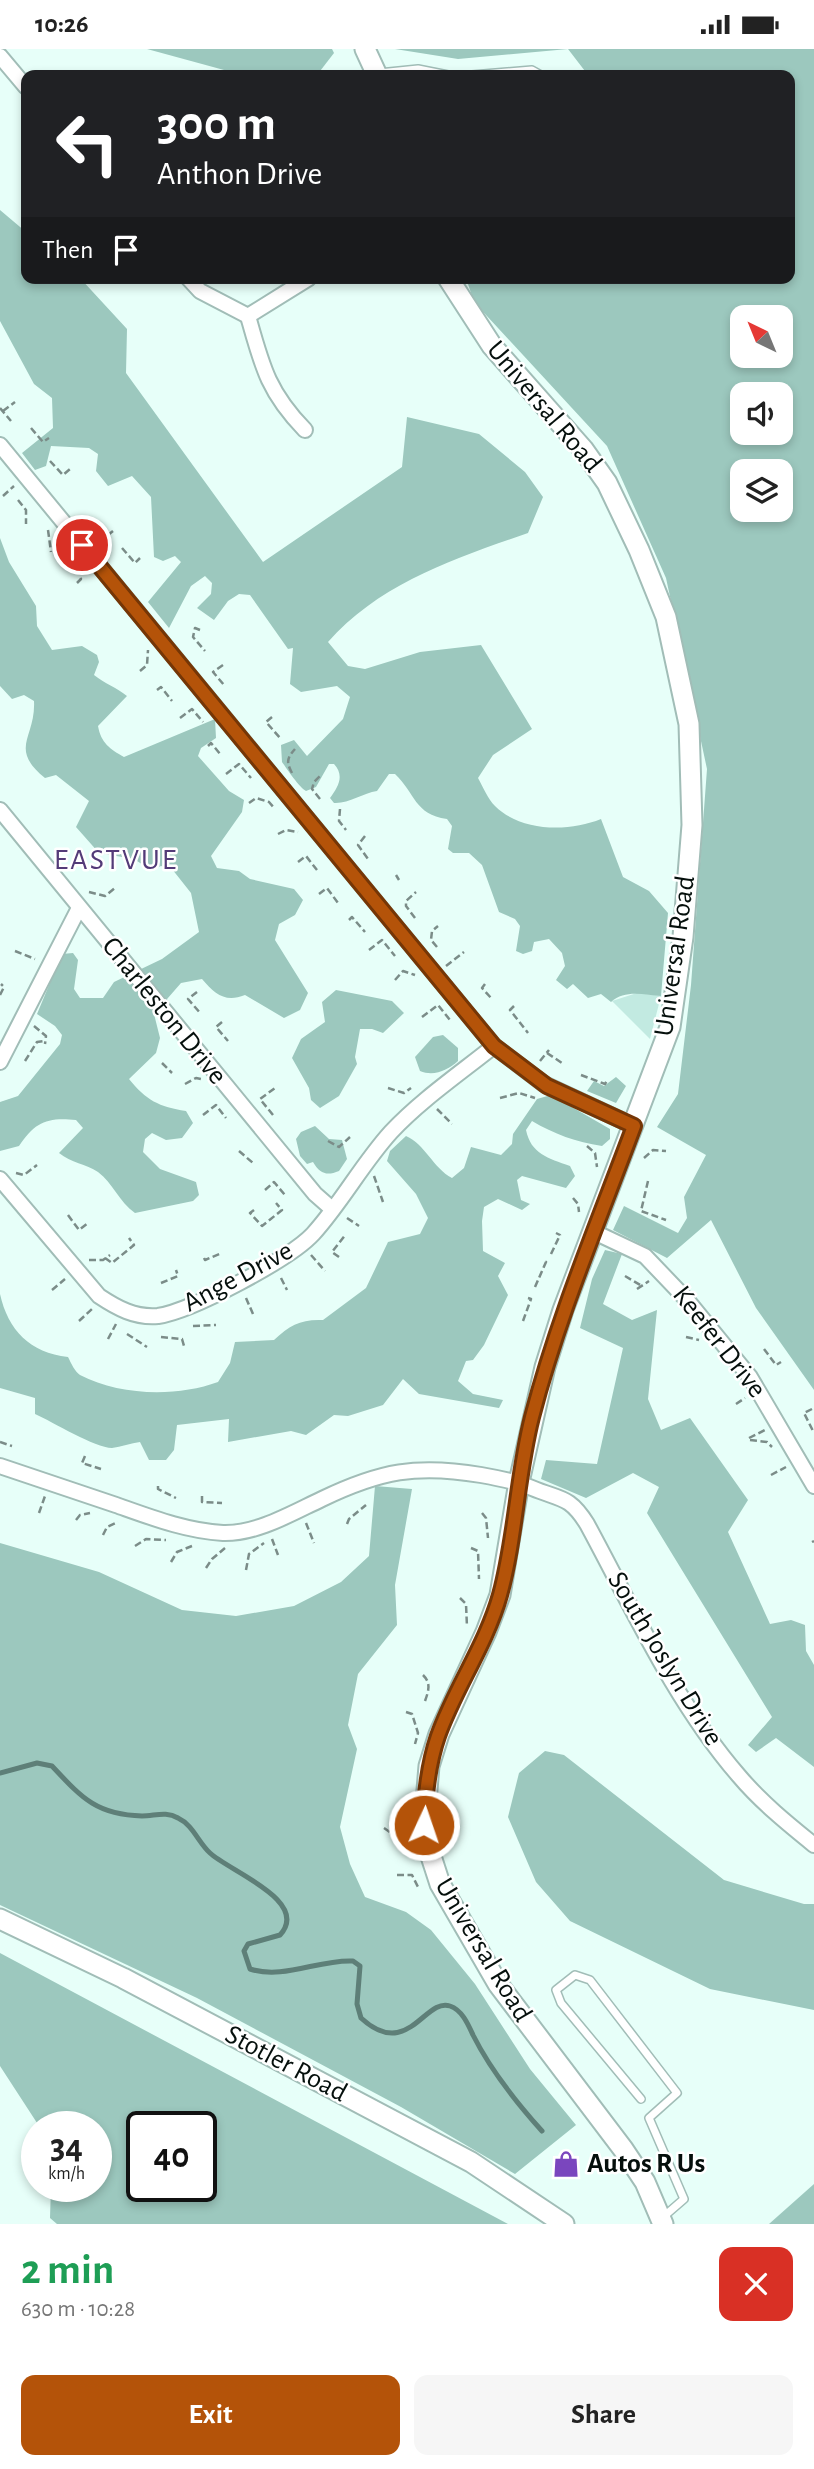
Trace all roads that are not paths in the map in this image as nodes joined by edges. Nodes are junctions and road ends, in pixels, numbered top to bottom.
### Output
1 (365, 49) edge
2 (0, 56) edge
3 (375, 70) edge
4 (21, 81) edge
5 (194, 284) edge
6 (299, 284) edge
7 (452, 284) edge
8 (248, 316) junction
9 (305, 430) dead end
10 (0, 445) edge
11 (0, 810) edge
12 (79, 908) junction
13 (494, 1046) junction
14 (0, 1062) edge
15 (634, 1126) junction
16 (4, 1173) edge
17 (332, 1209) junction
18 (584, 1226) junction
19 (0, 1466) edge
20 (519, 1482) junction
21 (814, 1486) edge
22 (814, 1845) edge
23 (0, 1919) edge
24 (641, 2099) dead end
25 (662, 2221) edge
26 (564, 2224) edge

1 - 3 street
2 - 4 street
5 - 8 street
6 - 8 street
7 - 15 street, Universal Road
8 - 9 street
10 - 13 street
11 - 12 street, Charleston Drive
12 - 14 street
12 - 17 street, Charleston Drive
13 - 15 street
13 - 17 street, Ange Drive
15 - 18 street, Universal Road
16 - 17 street, Ange Drive
18 - 20 street, Universal Road
18 - 21 street, Keefer Drive
19 - 20 street, South Joslyn Drive
20 - 22 street, South Joslyn Drive
20 - 25 street, Universal Road
23 - 26 street, Stotler Road
24 - 25 lane

